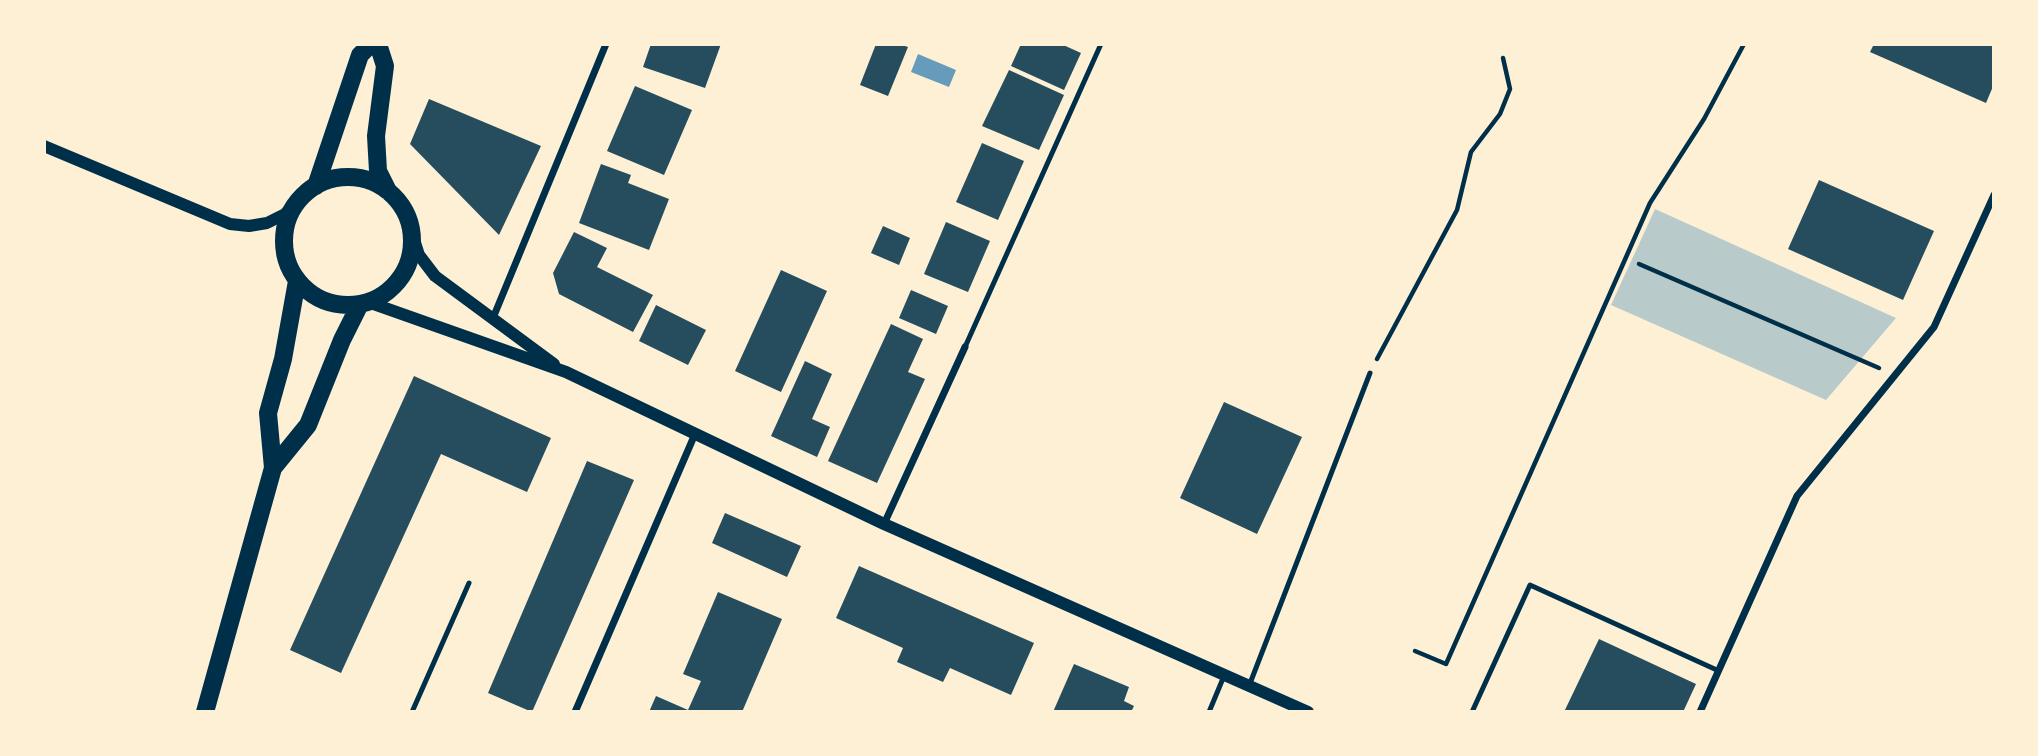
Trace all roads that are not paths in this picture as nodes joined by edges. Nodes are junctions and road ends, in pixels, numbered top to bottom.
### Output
1 (371, 44) edge
2 (378, 44) edge
3 (606, 44) edge
4 (1101, 44) edge
5 (44, 146) edge
6 (316, 186) junction
7 (387, 191) junction
8 (1994, 195) edge
9 (298, 201) junction
10 (412, 233) junction
11 (297, 281) junction
12 (364, 303) junction
13 (493, 318) junction
14 (965, 348) joint
15 (566, 372) junction
16 (1370, 373) road end
17 (695, 434) junction
18 (273, 468) junction
19 (884, 524) junction
20 (469, 583) dead end
21 (1719, 671) junction
22 (1224, 676) junction
23 (1249, 686) junction
24 (205, 712) edge
25 (412, 712) edge
26 (575, 712) edge
27 (1209, 712) edge
28 (1307, 712) edge
29 (1472, 712) edge
30 (1700, 712) edge

1 - 6 main road
2 - 7 main road
3 - 13 street
4 - 14 lane
5 - 9 street
6 - 7 main road
6 - 9 main road
7 - 10 main road
8 - 21 street
9 - 11 main road
10 - 12 main road
10 - 13 street
11 - 12 main road
11 - 18 main road
12 - 15 street
12 - 18 main road
13 - 15 street
14 - 19 street
15 - 17 street
16 - 23 lane
17 - 19 street
17 - 26 street
18 - 24 main road
19 - 22 street
20 - 25 lane
21 - 29 lane
21 - 30 street
22 - 23 street
22 - 27 lane
23 - 28 street

